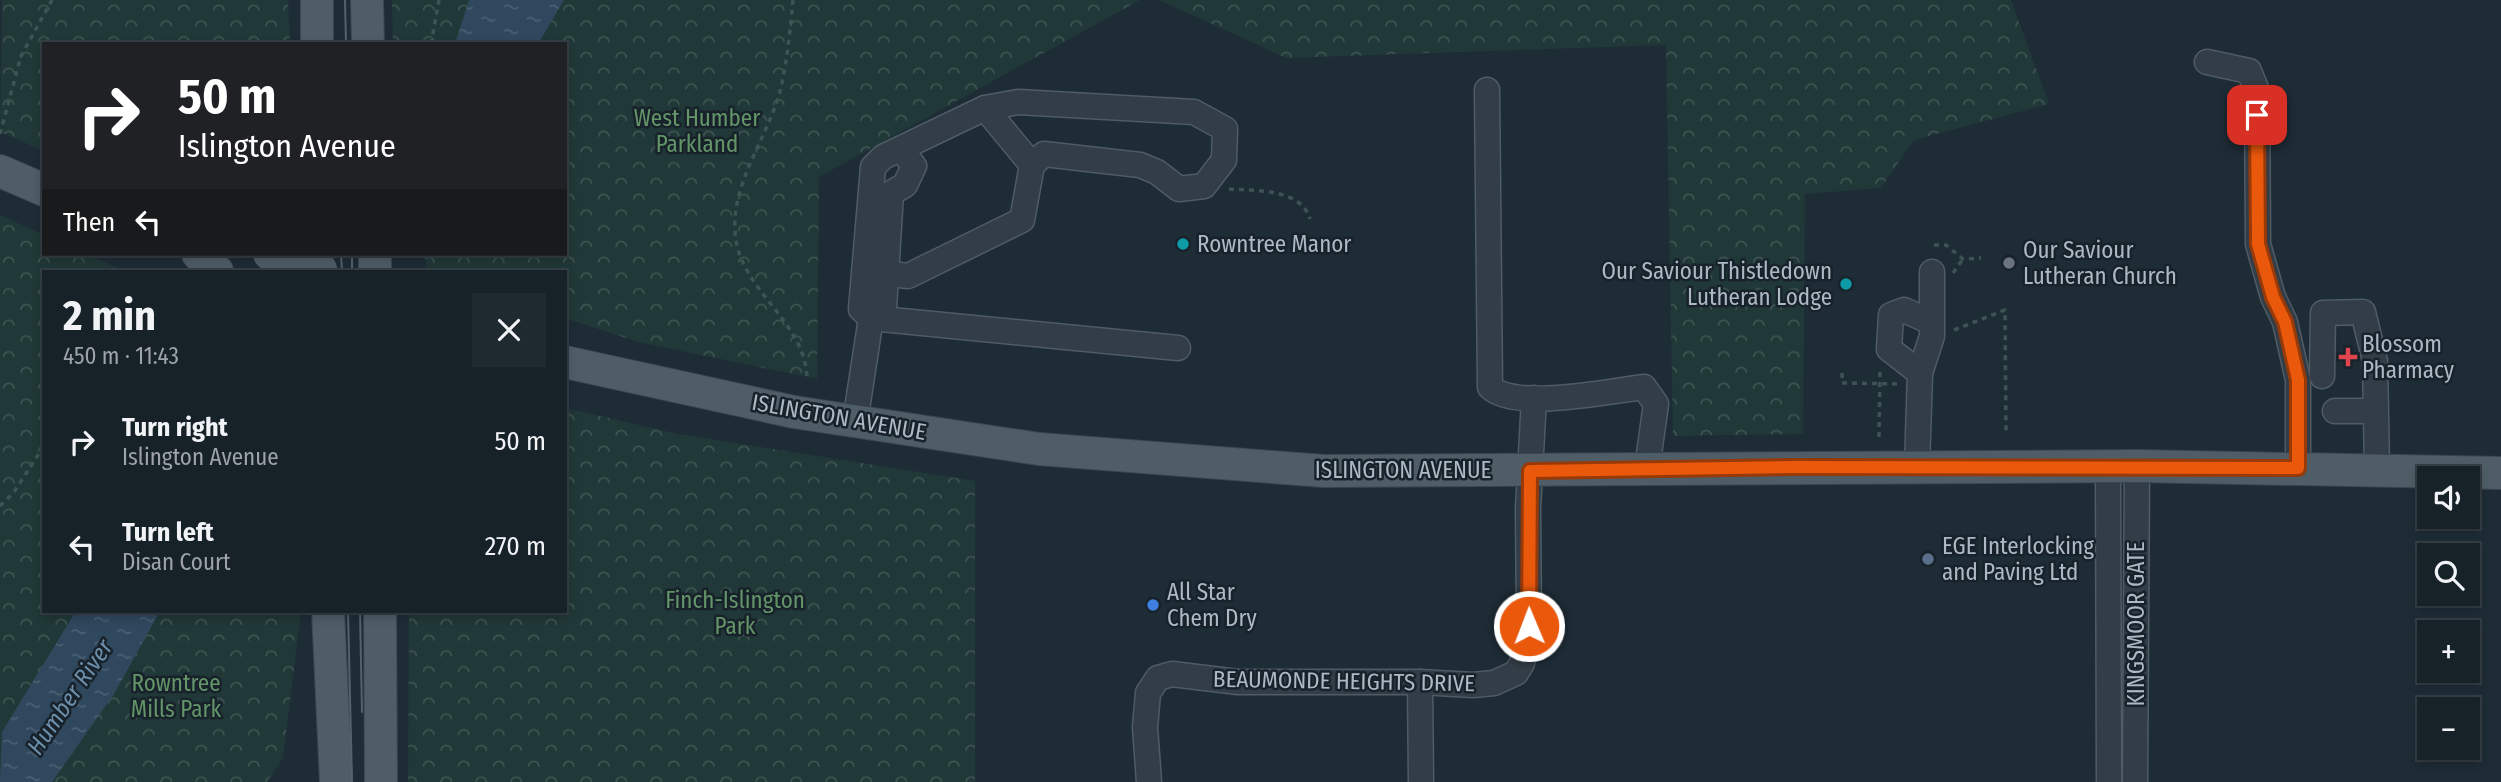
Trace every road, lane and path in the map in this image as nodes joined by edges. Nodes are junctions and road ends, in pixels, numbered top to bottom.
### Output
1 (52, 0) edge
2 (317, 0) edge
3 (367, 0) edge
4 (439, 0) edge
5 (793, 0) edge
6 (317, 42) edge
7 (368, 42) edge
8 (431, 42) edge
9 (2207, 62) dead end
10 (1488, 90) dead end
11 (985, 108) junction
12 (0, 134) edge
13 (901, 149) junction
14 (1032, 165) junction
15 (0, 172) edge
16 (1196, 187) junction
17 (42, 189) edge
18 (1310, 219) dead end
19 (1934, 245) dead end
20 (200, 256) edge
21 (278, 256) edge
22 (1981, 258) dead end
23 (1964, 259) junction
24 (323, 266) edge
25 (216, 270) edge
26 (874, 272) junction
27 (1942, 274) joint
28 (871, 318) junction
29 (1939, 328) junction
30 (1178, 348) dead end
31 (1880, 359) dead end
32 (567, 362) edge
33 (1842, 373) dead end
34 (2322, 376) dead end
35 (1919, 379) junction
36 (807, 381) dead end
37 (1880, 384) junction
38 (1534, 398) junction
39 (2335, 411) dead end
40 (2375, 411) junction
41 (855, 422) junction
42 (2006, 432) dead end
43 (1879, 437) dead end
44 (42, 449) edge
45 (2122, 466) junction
46 (1917, 467) junction
47 (1647, 468) junction
48 (2298, 468) junction
49 (2377, 470) junction
50 (1530, 471) junction
51 (2501, 473) edge
52 (0, 506) edge
53 (328, 613) edge
54 (380, 613) edge
55 (1420, 682) junction
56 (336, 782) edge
57 (381, 782) edge
58 (1149, 782) edge
59 (1421, 782) edge
60 (2109, 782) edge
61 (2135, 782) edge

1 - 12 path
2 - 6 main road
3 - 7 main road
4 - 8 path
5 - 36 path
9 - 48 street
10 - 38 street
11 - 13 street
11 - 14 street
11 - 16 street
13 - 26 street
13 - 26 street
14 - 16 street
14 - 26 street
15 - 17 main road
16 - 18 path
19 - 23 path
20 - 25 main road
21 - 24 main road, bridge
22 - 23 path
23 - 27 path
26 - 28 street
27 - 29 street
28 - 30 street
28 - 41 street
29 - 35 street
29 - 35 street
29 - 42 path
31 - 37 path
32 - 41 main road, ISLINGTON AVENUE
33 - 37 path
34 - 40 street
35 - 37 path
35 - 46 street
37 - 43 path
38 - 47 street
38 - 50 street, BEAUMONDE HEIGHTS DRIVE
39 - 40 street
40 - 49 street
41 - 50 main road, ISLINGTON AVENUE
44 - 52 path
45 - 46 main road, ISLINGTON AVENUE
45 - 48 main road, ISLINGTON AVENUE
45 - 60 street, KINGSMOOR GATE
45 - 61 street, KINGSMOOR GATE
46 - 47 main road, ISLINGTON AVENUE
47 - 50 main road, ISLINGTON AVENUE
48 - 49 main road, ISLINGTON AVENUE
49 - 51 main road, ISLINGTON AVENUE
50 - 55 street, BEAUMONDE HEIGHTS DRIVE
53 - 56 main road
54 - 57 main road
55 - 58 street, BEAUMONDE HEIGHTS DRIVE
55 - 59 street

